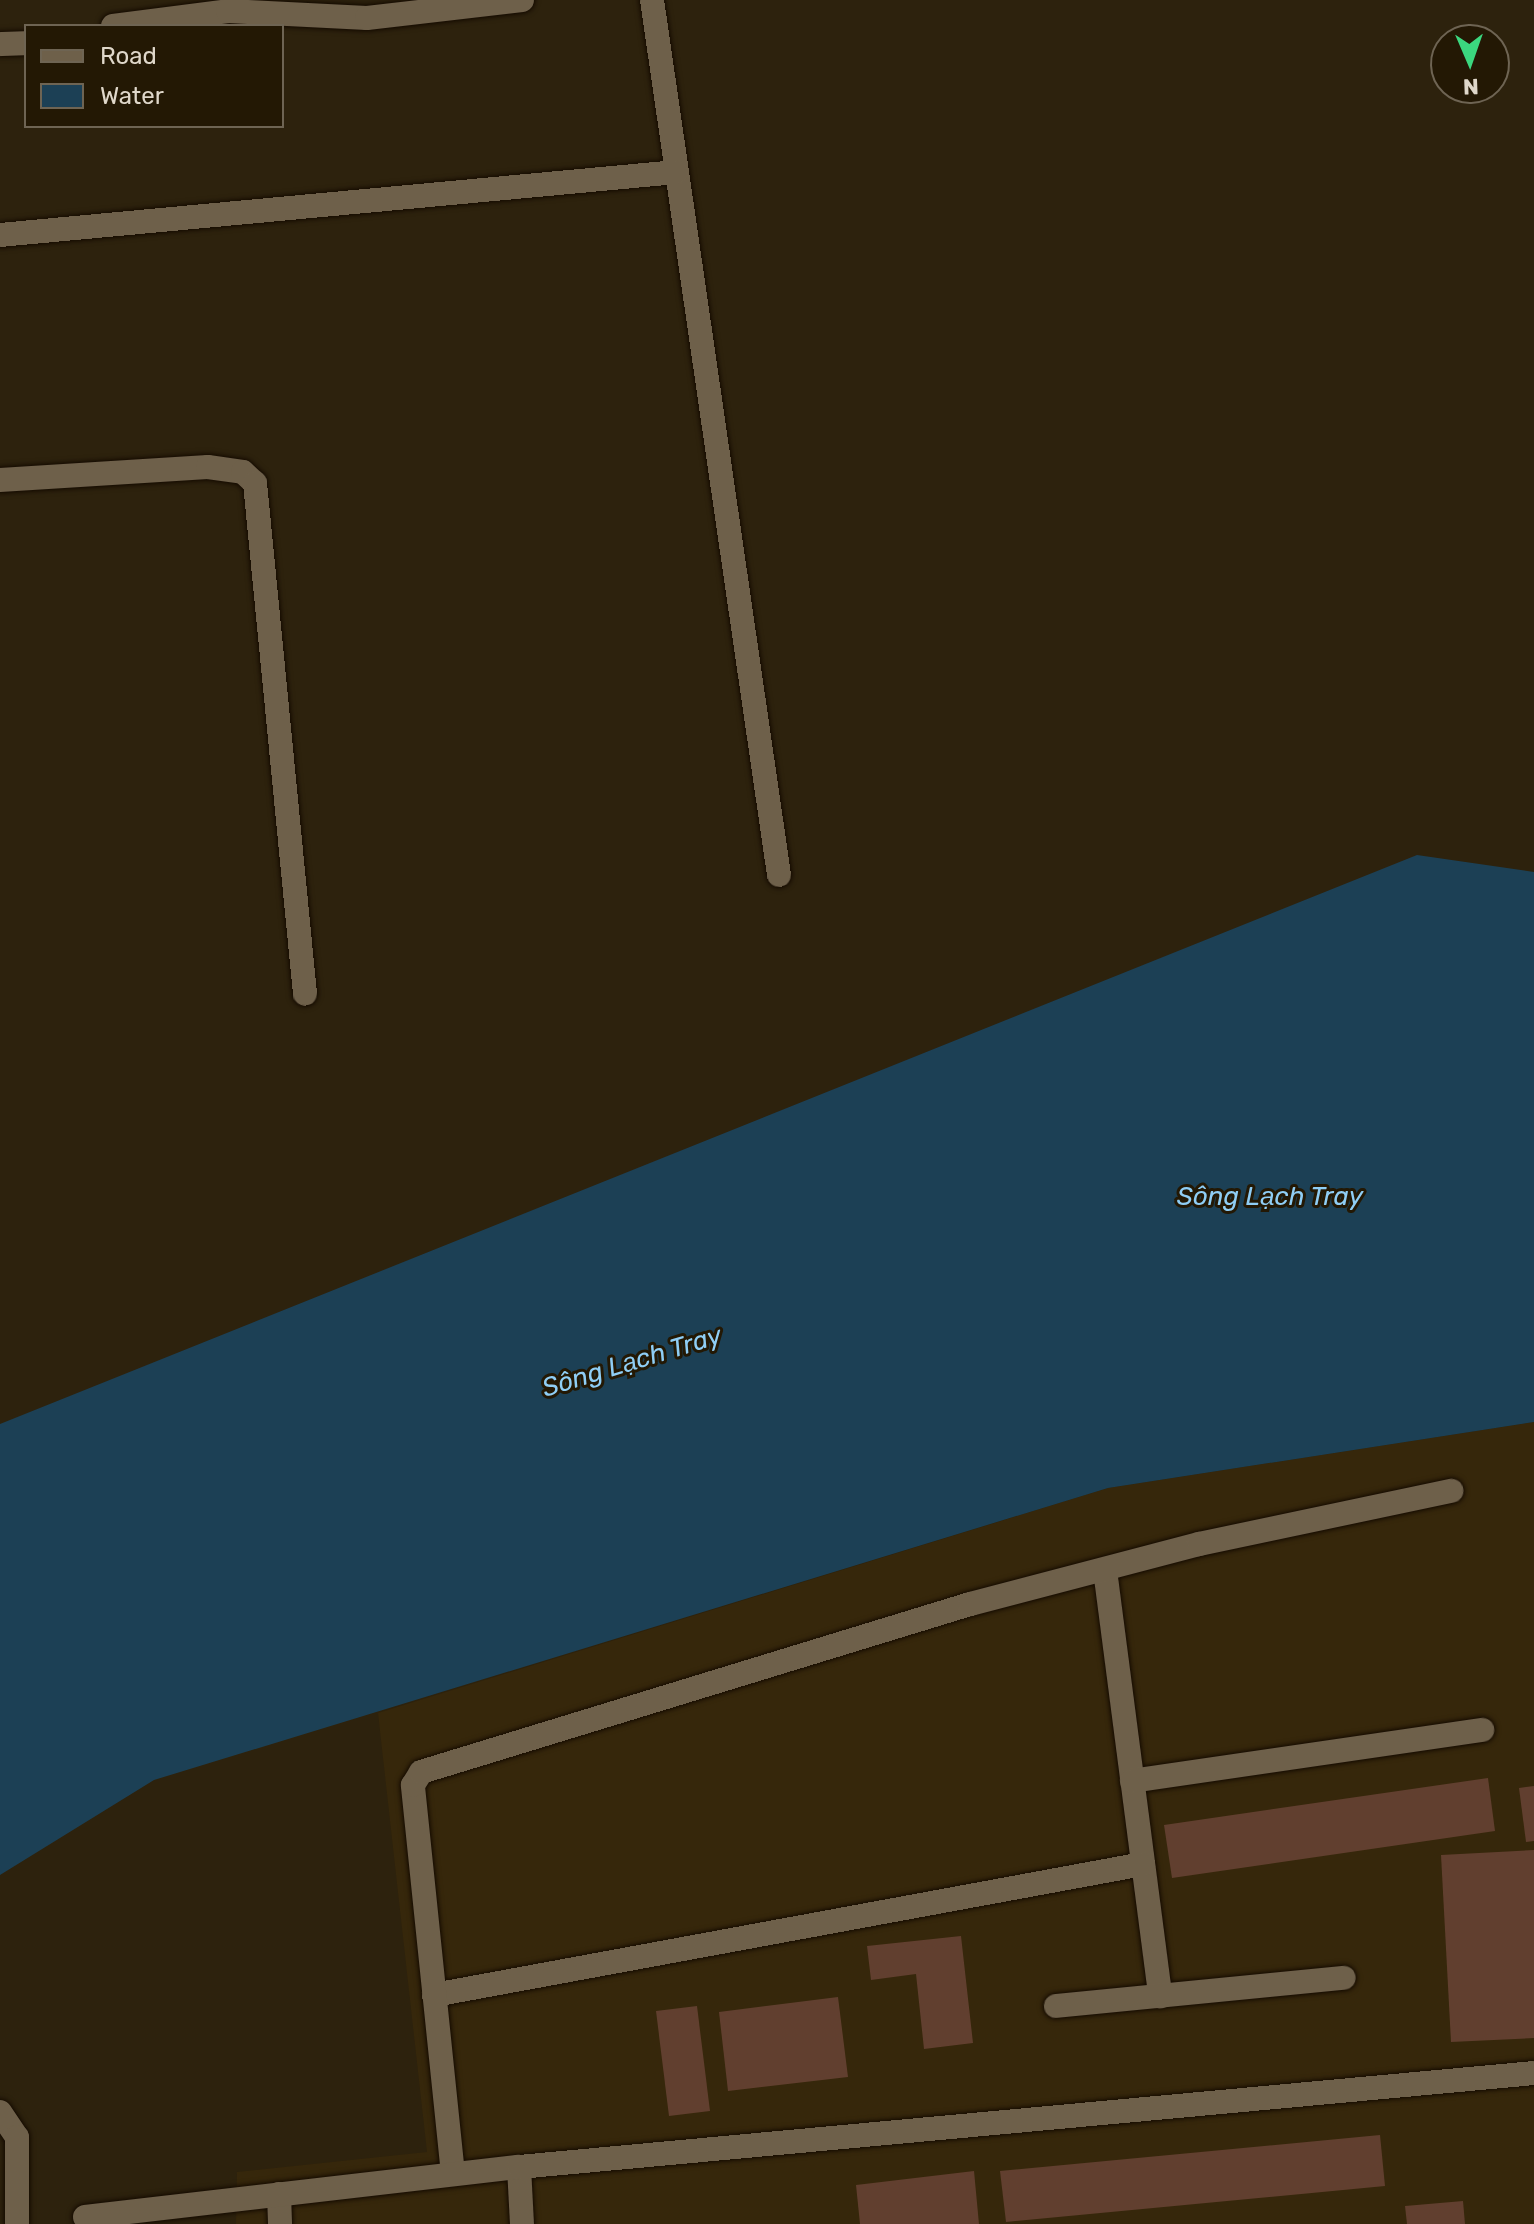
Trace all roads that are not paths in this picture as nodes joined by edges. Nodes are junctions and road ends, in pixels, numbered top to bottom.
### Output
1 (522, 0) edge
2 (652, 0) edge
3 (128, 24) edge
4 (24, 43) edge
5 (0, 44) edge
6 (676, 172) junction
7 (0, 235) edge
8 (0, 480) edge
9 (779, 875) dead end
10 (305, 994) dead end
11 (1451, 1491) dead end
12 (1105, 1570) junction
13 (1482, 1730) dead end
14 (1132, 1781) junction
15 (1143, 1864) junction
16 (1344, 1978) dead end
17 (434, 1995) junction
18 (1160, 1996) junction
19 (1056, 2006) dead end
20 (1534, 2073) edge
21 (0, 2112) edge
22 (519, 2167) junction
23 (453, 2174) junction
24 (279, 2194) junction
25 (85, 2217) dead end
26 (17, 2224) edge
27 (280, 2224) edge
28 (522, 2224) edge

1 - 3 street
2 - 6 street
4 - 5 street
6 - 7 street
6 - 9 street
8 - 10 street
11 - 12 street
12 - 14 street
12 - 17 street
13 - 14 street
14 - 15 street
15 - 17 street
15 - 18 street
16 - 18 street
17 - 23 street
18 - 19 street
20 - 22 street
21 - 26 street
22 - 23 street
22 - 28 street
23 - 24 street
24 - 25 street
24 - 27 street

